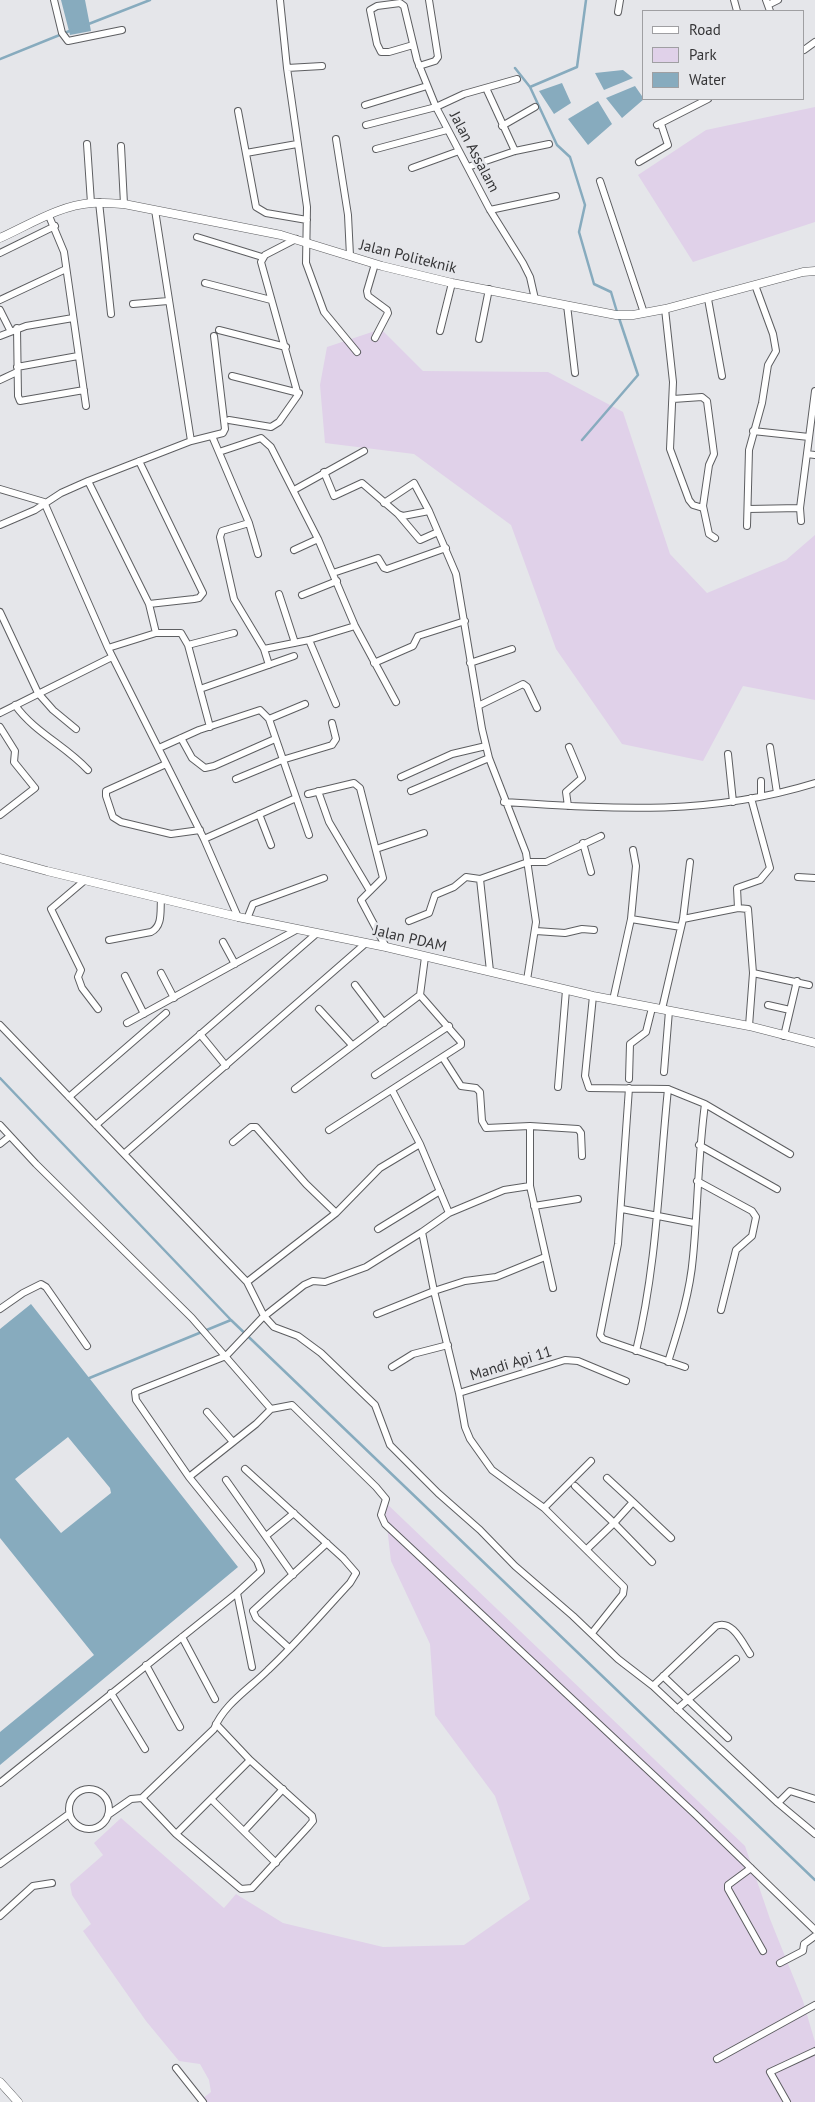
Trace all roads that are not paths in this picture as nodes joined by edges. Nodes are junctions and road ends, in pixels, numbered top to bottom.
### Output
1 (54, 0) edge
2 (280, 0) edge
3 (429, 0) edge
4 (620, 0) edge
5 (778, 0) edge
6 (768, 6) edge
7 (618, 12) dead end
8 (122, 30) dead end
9 (413, 45) junction
10 (322, 66) dead end
11 (419, 66) junction
12 (287, 68) junction
13 (517, 79) dead end
14 (427, 86) junction
15 (486, 88) junction
16 (706, 100) edge
17 (364, 105) dead end
18 (436, 107) junction
19 (535, 108) dead end
20 (238, 111) dead end
21 (366, 124) dead end
22 (502, 126) junction
23 (447, 130) junction
24 (336, 139) dead end
25 (87, 144) dead end
26 (297, 144) junction
27 (549, 144) dead end
28 (121, 146) dead end
29 (376, 149) dead end
30 (459, 151) junction
31 (515, 151) junction
32 (246, 153) junction
33 (639, 162) dead end
34 (468, 167) junction
35 (412, 168) dead end
36 (600, 181) dead end
37 (556, 196) dead end
38 (95, 203) junction
39 (124, 204) junction
40 (156, 210) junction
41 (490, 210) junction
42 (49, 216) junction
43 (307, 220) junction
44 (54, 226) junction
45 (197, 237) dead end
46 (0, 238) edge
47 (296, 239) junction
48 (305, 241) junction
49 (0, 253) edge
50 (350, 256) junction
51 (262, 257) junction
52 (375, 264) junction
53 (66, 269) junction
54 (815, 271) edge
55 (205, 283) dead end
56 (452, 283) junction
57 (755, 286) junction
58 (489, 289) junction
59 (708, 298) junction
60 (535, 299) junction
61 (0, 300) edge
62 (271, 300) junction
63 (168, 301) junction
64 (133, 304) dead end
65 (567, 306) junction
66 (665, 309) junction
67 (0, 310) edge
68 (644, 313) junction
69 (111, 314) dead end
70 (73, 318) junction
71 (13, 329) junction
72 (219, 330) dead end
73 (440, 331) dead end
74 (0, 336) edge
75 (214, 336) dead end
76 (375, 338) dead end
77 (479, 339) dead end
78 (286, 347) junction
79 (357, 352) dead end
80 (78, 356) junction
81 (17, 370) junction
82 (574, 373) dead end
83 (232, 376) dead end
84 (722, 376) dead end
85 (0, 380) edge
86 (84, 390) junction
87 (815, 391) edge
88 (299, 392) junction
89 (673, 399) junction
90 (86, 406) dead end
91 (229, 420) dead end
92 (753, 431) junction
93 (212, 436) junction
94 (809, 438) junction
95 (190, 441) junction
96 (364, 451) dead end
97 (219, 452) junction
98 (807, 454) junction
99 (815, 455) edge
100 (139, 461) junction
101 (324, 472) junction
102 (88, 481) junction
103 (0, 489) edge
104 (294, 490) junction
105 (44, 502) junction
106 (384, 503) junction
107 (703, 508) junction
108 (800, 508) junction
109 (748, 509) junction
110 (429, 511) junction
111 (398, 514) junction
112 (801, 521) dead end
113 (249, 523) junction
114 (0, 525) edge
115 (747, 526) dead end
116 (438, 532) junction
117 (715, 538) dead end
118 (318, 539) junction
119 (446, 548) junction
120 (294, 550) dead end
121 (258, 554) dead end
122 (333, 573) junction
123 (337, 581) junction
124 (279, 594) dead end
125 (302, 595) dead end
126 (149, 604) junction
127 (0, 612) edge
128 (465, 621) junction
129 (354, 626) junction
130 (156, 633) junction
131 (234, 634) dead end
132 (309, 640) junction
133 (295, 643) junction
134 (188, 645) junction
135 (108, 648) junction
136 (264, 649) junction
137 (512, 650) dead end
138 (294, 656) dead end
139 (112, 658) junction
140 (374, 662) junction
141 (470, 663) junction
142 (269, 664) junction
143 (200, 689) junction
144 (38, 693) junction
145 (396, 702) dead end
146 (305, 704) dead end
147 (336, 704) dead end
148 (15, 705) junction
149 (478, 706) junction
150 (537, 708) dead end
151 (0, 713) edge
152 (269, 719) junction
153 (332, 723) dead end
154 (0, 727) edge
155 (210, 727) junction
156 (76, 729) dead end
157 (181, 738) junction
158 (275, 739) junction
159 (486, 746) junction
160 (569, 747) dead end
161 (159, 748) junction
162 (770, 748) dead end
163 (728, 754) dead end
164 (489, 758) junction
165 (282, 760) junction
166 (166, 764) junction
167 (88, 770) dead end
168 (401, 777) dead end
169 (236, 779) dead end
170 (761, 781) dead end
171 (815, 782) edge
172 (318, 791) junction
173 (411, 791) dead end
174 (777, 793) junction
175 (308, 794) dead end
176 (761, 796) junction
177 (296, 798) junction
178 (752, 798) junction
179 (504, 802) junction
180 (733, 802) junction
181 (568, 806) junction
182 (259, 814) junction
183 (0, 815) edge
184 (200, 830) junction
185 (424, 833) dead end
186 (309, 835) dead end
187 (601, 836) dead end
188 (204, 839) junction
189 (584, 844) junction
190 (271, 845) dead end
191 (376, 849) junction
192 (633, 850) dead end
193 (0, 858) edge
194 (528, 862) junction
195 (690, 862) dead end
196 (591, 872) dead end
197 (798, 877) dead end
198 (324, 878) dead end
199 (815, 878) edge
200 (480, 879) junction
201 (84, 880) junction
202 (370, 891) junction
203 (161, 899) junction
204 (738, 908) junction
205 (238, 917) junction
206 (247, 919) junction
207 (631, 919) junction
208 (683, 919) junction
209 (408, 921) dead end
210 (681, 927) junction
211 (296, 930) junction
212 (594, 930) dead end
213 (536, 931) junction
214 (316, 934) junction
215 (109, 940) dead end
216 (223, 942) dead end
217 (366, 943) junction
218 (386, 947) junction
219 (425, 957) junction
220 (235, 964) junction
221 (490, 971) junction
222 (161, 973) dead end
223 (753, 973) junction
224 (125, 976) dead end
225 (526, 980) junction
226 (797, 980) junction
227 (355, 985) dead end
228 (809, 985) dead end
229 (566, 990) junction
230 (420, 995) junction
231 (593, 996) junction
232 (174, 998) junction
233 (613, 1000) junction
234 (768, 1005) dead end
235 (652, 1008) junction
236 (98, 1009) dead end
237 (319, 1009) dead end
238 (666, 1010) junction
239 (790, 1010) junction
240 (166, 1013) dead end
241 (144, 1014) junction
242 (127, 1023) dead end
243 (384, 1023) junction
244 (0, 1026) edge
245 (449, 1026) junction
246 (749, 1026) junction
247 (200, 1034) junction
248 (784, 1036) junction
249 (815, 1043) edge
250 (352, 1045) junction
251 (443, 1058) junction
252 (226, 1066) junction
253 (664, 1072) dead end
254 (375, 1075) dead end
255 (629, 1079) dead end
256 (558, 1087) dead end
257 (629, 1088) junction
258 (294, 1089) dead end
259 (668, 1089) junction
260 (392, 1090) junction
261 (69, 1097) junction
262 (705, 1104) junction
263 (0, 1125) edge
264 (96, 1125) junction
265 (530, 1126) junction
266 (329, 1130) dead end
267 (10, 1136) junction
268 (233, 1142) dead end
269 (0, 1144) edge
270 (420, 1144) junction
271 (700, 1145) junction
272 (125, 1153) junction
273 (790, 1154) dead end
274 (582, 1156) dead end
275 (697, 1181) junction
276 (530, 1186) junction
277 (777, 1189) dead end
278 (440, 1191) junction
279 (578, 1199) dead end
280 (534, 1206) junction
281 (622, 1209) junction
282 (336, 1213) junction
283 (449, 1213) junction
284 (656, 1215) junction
285 (694, 1223) junction
286 (378, 1229) dead end
287 (422, 1232) junction
288 (545, 1258) junction
289 (247, 1282) junction
290 (553, 1288) dead end
291 (434, 1291) junction
292 (0, 1309) edge
293 (721, 1310) dead end
294 (377, 1314) dead end
295 (263, 1317) junction
296 (448, 1345) junction
297 (87, 1346) dead end
298 (636, 1351) junction
299 (228, 1353) junction
300 (668, 1362) junction
301 (392, 1367) dead end
302 (686, 1367) dead end
303 (626, 1381) dead end
304 (460, 1393) junction
305 (271, 1409) junction
306 (207, 1412) dead end
307 (233, 1442) junction
308 (591, 1461) dead end
309 (246, 1469) dead end
310 (189, 1477) junction
311 (607, 1478) dead end
312 (226, 1480) dead end
313 (575, 1486) dead end
314 (633, 1502) junction
315 (544, 1508) junction
316 (294, 1513) junction
317 (614, 1523) junction
318 (266, 1536) junction
319 (671, 1538) dead end
320 (327, 1543) junction
321 (587, 1549) junction
322 (652, 1562) dead end
323 (293, 1575) junction
324 (237, 1593) junction
325 (594, 1635) junction
326 (182, 1637) junction
327 (289, 1648) junction
328 (750, 1654) dead end
329 (736, 1659) dead end
330 (146, 1666) junction
331 (252, 1666) dead end
332 (663, 1676) junction
333 (652, 1686) junction
334 (111, 1693) junction
335 (215, 1699) dead end
336 (688, 1701) junction
337 (677, 1709) junction
338 (216, 1724) junction
339 (180, 1727) dead end
340 (728, 1738) dead end
341 (145, 1749) dead end
342 (250, 1760) junction
343 (0, 1783) edge
344 (284, 1790) junction
345 (142, 1798) junction
346 (211, 1799) junction
347 (815, 1799) edge
348 (778, 1803) junction
349 (70, 1814) junction
350 (108, 1815) junction
351 (244, 1831) junction
352 (176, 1834) junction
353 (815, 1834) edge
354 (276, 1863) junction
355 (0, 1864) edge
356 (751, 1868) junction
357 (52, 1883) dead end
358 (0, 1916) edge
359 (815, 1930) edge
360 (815, 1936) edge
361 (762, 1951) dead end
362 (780, 1963) dead end
363 (815, 2005) edge
364 (815, 2051) edge
365 (717, 2059) dead end
366 (176, 2068) dead end
367 (0, 2082) edge
368 (18, 2102) edge
369 (203, 2102) edge
370 (787, 2102) edge

1 - 8 street
2 - 12 street
3 - 11 street
4 - 7 street
5 - 6 street
9 - 9 street, Jalan Assalam
9 - 11 street, Jalan Assalam
10 - 12 street
11 - 14 street, Jalan Assalam
12 - 26 street
13 - 15 street
14 - 17 street
14 - 18 street, Jalan Assalam
15 - 18 street
15 - 22 street
16 - 33 street
18 - 21 street
18 - 23 street, Jalan Assalam
19 - 22 street
20 - 32 street
22 - 31 street
23 - 29 street
23 - 30 street, Jalan Assalam
24 - 50 street
25 - 38 street
26 - 32 street
26 - 43 street
27 - 31 street
28 - 39 street
30 - 34 street, Jalan Assalam
30 - 35 street
31 - 34 street
32 - 43 street
34 - 41 street, Jalan Assalam
36 - 68 street
37 - 41 street
38 - 39 street, Jalan Politeknik
38 - 42 street, Jalan Politeknik
38 - 69 street
39 - 40 street, Jalan Politeknik
40 - 47 street, Jalan Politeknik
40 - 63 street
41 - 60 street, Jalan Assalam
42 - 44 street
42 - 46 street, Jalan Politeknik
43 - 48 street
44 - 49 street
44 - 53 street
45 - 51 street
47 - 48 street, Jalan Politeknik
47 - 51 street
48 - 50 street, Jalan Politeknik
48 - 79 street
50 - 52 street, Jalan Politeknik
51 - 62 street
52 - 56 street, Jalan Politeknik
52 - 76 street
53 - 61 street
53 - 70 street
54 - 57 street, Jalan Politeknik
55 - 62 street
56 - 58 street, Jalan Politeknik
56 - 73 street
57 - 59 street, Jalan Politeknik
57 - 92 street
58 - 60 street, Jalan Politeknik
58 - 77 street
59 - 66 street, Jalan Politeknik
59 - 84 street
60 - 65 street, Jalan Politeknik
62 - 78 street
63 - 64 street
63 - 95 street
65 - 68 street, Jalan Politeknik
65 - 82 street
66 - 68 street, Jalan Politeknik
66 - 89 street
67 - 71 street
70 - 71 street
70 - 80 street
71 - 74 street
71 - 81 street
72 - 78 street
75 - 93 street
78 - 88 street
80 - 81 street
80 - 86 street
81 - 85 street
81 - 86 street
83 - 88 street
86 - 90 street
87 - 94 street
88 - 91 street
89 - 107 street
89 - 107 street
92 - 94 street
92 - 109 street
93 - 95 street
93 - 97 street
94 - 98 street
95 - 100 street
96 - 101 street
97 - 104 street
97 - 113 street
98 - 99 street
98 - 108 street
100 - 102 street
100 - 126 street
101 - 104 street
101 - 106 street
102 - 105 street
102 - 126 street
103 - 105 street
104 - 118 street
105 - 114 street
105 - 135 street
106 - 110 street
106 - 111 street
107 - 117 street
108 - 109 street
108 - 112 street
109 - 115 street
110 - 111 street
110 - 116 street
111 - 116 street
113 - 121 street
113 - 136 street
116 - 119 street
118 - 120 street
118 - 122 street
119 - 122 street
119 - 128 street
122 - 123 street
123 - 125 street
123 - 129 street
124 - 133 street
126 - 130 street
127 - 144 street
128 - 140 street
128 - 141 street
129 - 132 street
129 - 140 street
130 - 134 street
130 - 135 street
131 - 134 street
132 - 133 street
132 - 147 street
133 - 136 street
134 - 143 street
135 - 139 street
136 - 142 street
137 - 141 street
138 - 142 street
139 - 144 street
139 - 161 street
140 - 145 street
141 - 149 street
142 - 143 street
143 - 155 street
144 - 148 street
144 - 156 street
146 - 152 street
148 - 151 street
148 - 167 street
149 - 150 street
149 - 159 street
152 - 155 street
152 - 158 street
153 - 165 street
154 - 183 street
155 - 157 street
157 - 158 street
157 - 161 street
158 - 165 street
159 - 164 street
159 - 168 street
160 - 181 street
161 - 166 street
162 - 174 street
163 - 180 street
164 - 173 street
164 - 179 street
165 - 169 street
165 - 177 street
166 - 184 street
166 - 184 street
170 - 176 street
171 - 174 street
172 - 175 street
172 - 191 street
172 - 202 street
174 - 176 street
176 - 178 street
177 - 182 street
177 - 186 street
178 - 180 street
178 - 204 street
179 - 181 street
179 - 194 street
180 - 181 street
182 - 188 street
182 - 190 street
184 - 188 street
185 - 191 street
187 - 189 street
188 - 205 street
189 - 194 street
189 - 196 street
191 - 202 street
192 - 207 street
193 - 201 street, Jalan PDAM
194 - 200 street
194 - 213 street
195 - 208 street
197 - 199 street
198 - 206 street
200 - 209 street
200 - 221 street
201 - 203 street, Jalan PDAM
201 - 236 street
202 - 218 street
203 - 205 street, Jalan PDAM
203 - 215 street
204 - 208 street
204 - 223 street
205 - 206 street, Jalan PDAM
206 - 211 street, Jalan PDAM
207 - 210 street
207 - 233 street
208 - 210 street
210 - 238 street
211 - 214 street, Jalan PDAM
211 - 220 street
212 - 213 street
213 - 225 street
214 - 217 street, Jalan PDAM
214 - 247 street
216 - 220 street
217 - 218 street, Jalan PDAM
217 - 252 street
218 - 219 street, Jalan PDAM
219 - 221 street, Jalan PDAM
219 - 230 street
220 - 232 street
221 - 225 street, Jalan PDAM
222 - 232 street
223 - 226 street
223 - 246 street
224 - 241 street
225 - 229 street, Jalan PDAM
226 - 228 street
226 - 239 street
227 - 243 street
229 - 231 street, Jalan PDAM
229 - 256 street
230 - 243 street
230 - 245 street
231 - 233 street, Jalan PDAM
231 - 257 street
232 - 241 street
233 - 235 street, Jalan PDAM
234 - 239 street
235 - 238 street, Jalan PDAM
235 - 255 street
237 - 250 street
238 - 246 street, Jalan PDAM
238 - 253 street
239 - 248 street
240 - 261 street
241 - 242 street
243 - 250 street
244 - 261 street
245 - 251 street
245 - 254 street
246 - 248 street, Jalan PDAM
247 - 252 street
247 - 264 street
248 - 249 street, Jalan PDAM
250 - 258 street
251 - 260 street
251 - 265 street
252 - 272 street
257 - 259 street
257 - 281 street
259 - 262 street
259 - 284 street
260 - 266 street
260 - 270 street
261 - 264 street
262 - 271 street
262 - 273 street
263 - 267 street
264 - 272 street
265 - 274 street
265 - 276 street
267 - 269 street
267 - 299 street
268 - 282 street
270 - 278 street
270 - 282 street
271 - 275 street
271 - 277 street
272 - 289 street
275 - 285 street
275 - 293 street
276 - 280 street
276 - 283 street
278 - 283 street
278 - 286 street
279 - 280 street
280 - 288 street
281 - 284 street
281 - 298 street
282 - 289 street
283 - 287 street
284 - 285 street
284 - 298 street
285 - 300 street
287 - 291 street
287 - 295 street
288 - 290 street
288 - 291 street
289 - 295 street
291 - 294 street
291 - 296 street
292 - 297 street
295 - 299 street
295 - 325 street
296 - 301 street
296 - 304 street
298 - 300 street
299 - 305 street
299 - 310 street
300 - 302 street
303 - 304 street, Mandi Api 11
304 - 315 street
305 - 307 street
305 - 356 street
306 - 307 street
307 - 310 street
308 - 315 street
309 - 316 street
310 - 324 street
311 - 314 street
312 - 318 street
313 - 317 street
314 - 317 street
314 - 319 street
315 - 321 street
316 - 318 street
316 - 320 street
317 - 321 street
317 - 322 street
318 - 323 street
320 - 323 street
320 - 327 street
321 - 325 street
323 - 327 street
324 - 326 street
324 - 331 street
325 - 333 street
326 - 330 street
326 - 335 street
327 - 338 street
328 - 332 street
329 - 336 street
330 - 334 street
330 - 339 street
332 - 333 street
332 - 336 street
333 - 337 street
334 - 341 street
334 - 343 street
336 - 337 street
336 - 340 street
337 - 348 street
338 - 342 street
338 - 345 street
342 - 344 street
342 - 346 street
344 - 351 street
344 - 354 street
345 - 350 street
345 - 352 street
346 - 351 street
346 - 352 street
347 - 348 street
348 - 353 street
349 - 350 street
349 - 350 street
349 - 355 street
351 - 354 street
352 - 354 street
356 - 359 street
356 - 361 street
357 - 358 street
360 - 362 street
363 - 365 street
364 - 370 street
366 - 369 street
367 - 368 street

